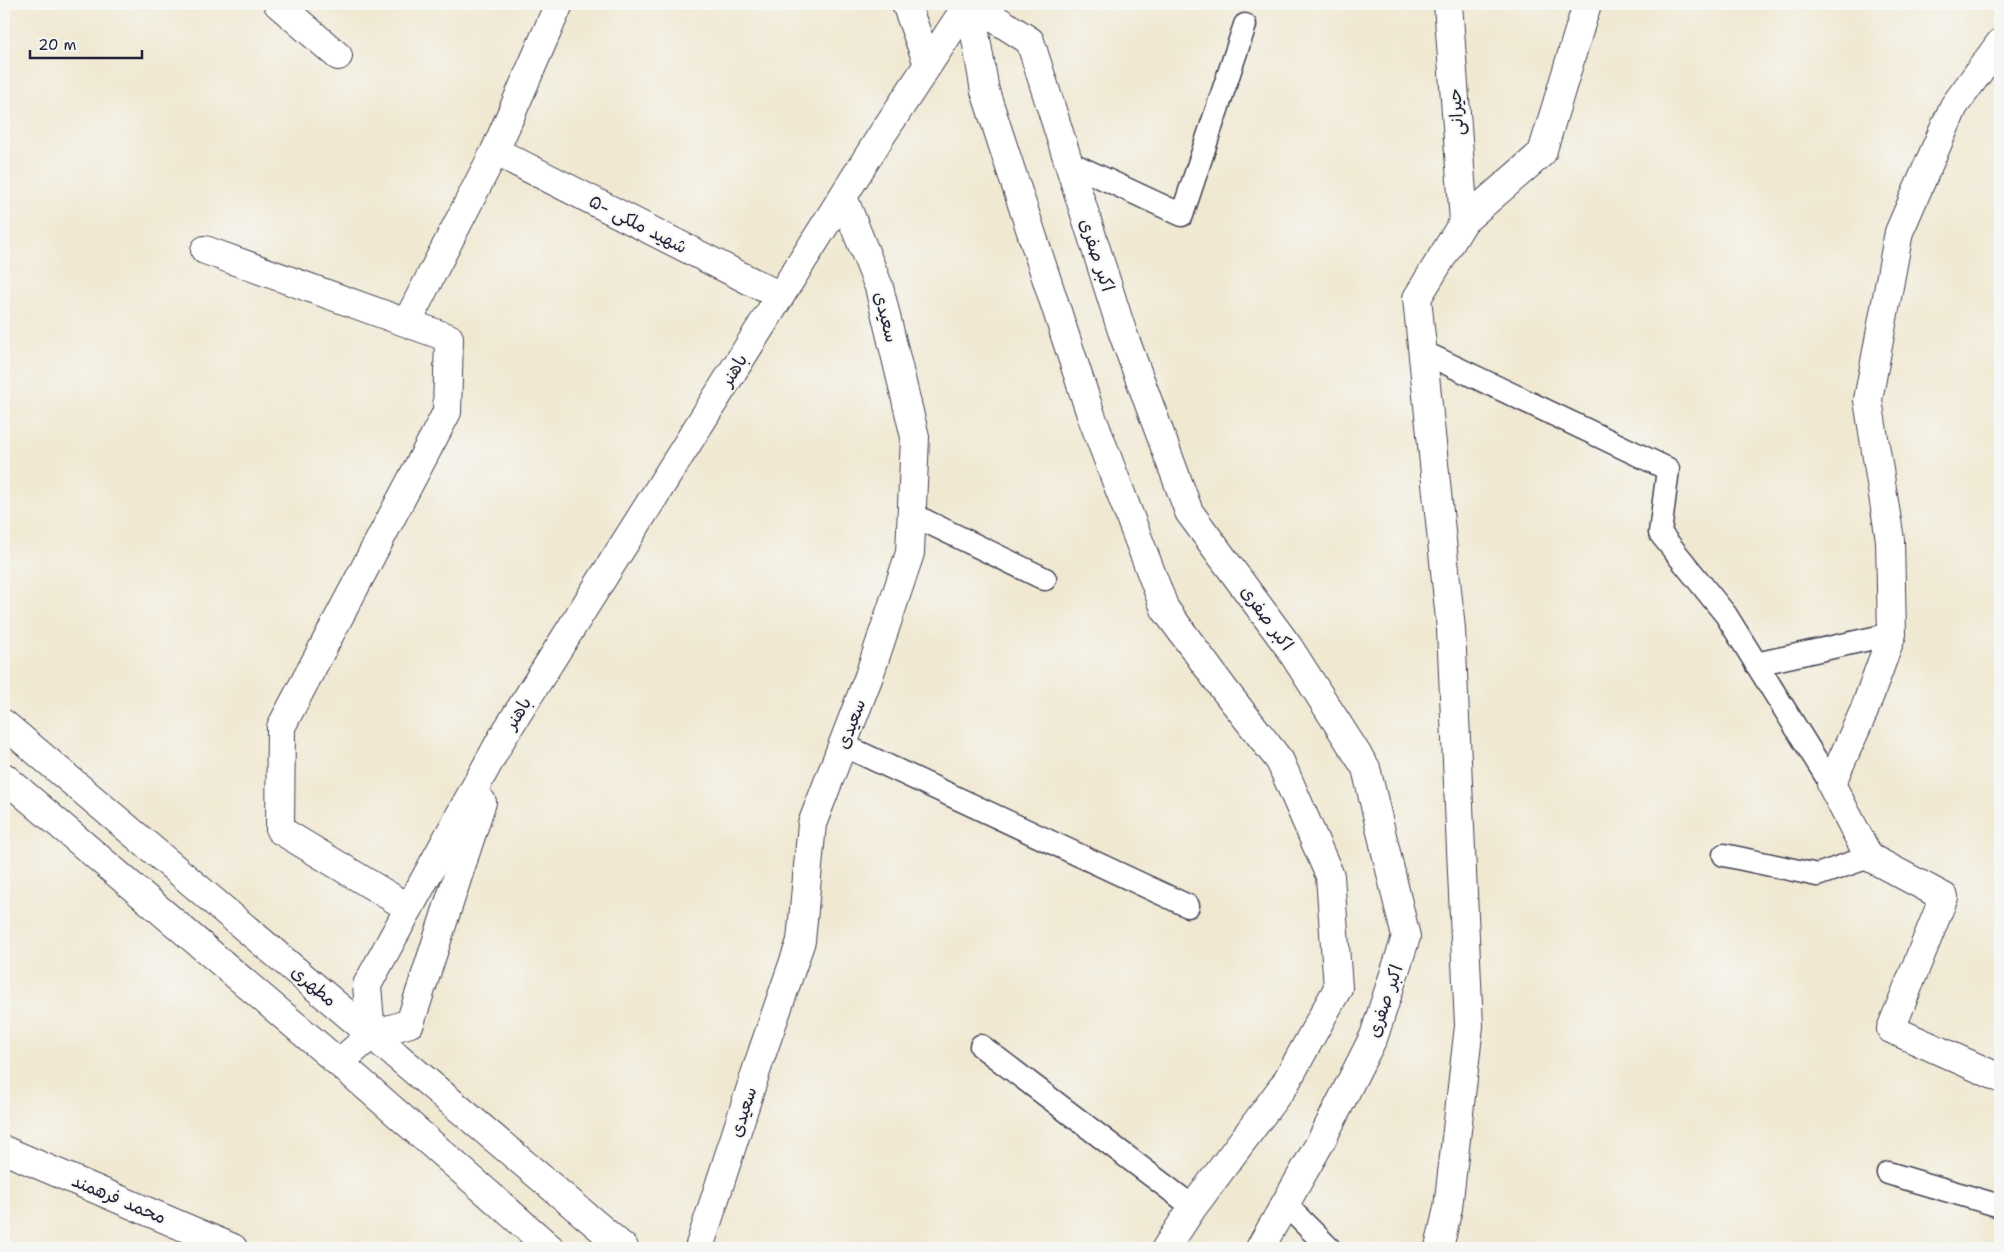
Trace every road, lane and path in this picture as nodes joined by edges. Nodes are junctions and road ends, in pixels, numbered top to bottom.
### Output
1 (278, 4) edge
2 (559, 4) edge
3 (906, 4) edge
4 (970, 4) edge
5 (1448, 4) edge
6 (1588, 4) edge
7 (1245, 25) dead end
8 (2000, 43) edge
9 (338, 56) dead end
10 (928, 64) junction
11 (495, 151) junction
12 (1068, 162) junction
13 (843, 197) junction
14 (1464, 221) junction
15 (205, 250) dead end
16 (780, 296) junction
17 (407, 322) junction
18 (1423, 352) junction
19 (911, 514) junction
20 (1045, 579) dead end
21 (1892, 634) junction
22 (1756, 664) junction
23 (4, 724) edge
24 (502, 738) junction
25 (842, 745) junction
26 (4, 776) edge
27 (1831, 784) junction
28 (1724, 855) dead end
29 (1869, 857) junction
30 (1188, 906) dead end
31 (409, 908) junction
32 (371, 1034) junction
33 (981, 1046) dead end
34 (339, 1063) junction
35 (2000, 1078) edge
36 (4, 1150) edge
37 (1888, 1173) dead end
38 (1284, 1204) junction
39 (2000, 1206) edge
40 (1193, 1207) junction
41 (618, 1246) edge
42 (233, 1248) edge
43 (550, 1248) edge
44 (699, 1248) edge
45 (1166, 1248) edge
46 (1260, 1248) edge
47 (1329, 1248) edge
48 (1439, 1248) edge

1 - 9 street
2 - 11 street
3 - 10 street
4 - 10 street, باهنر
4 - 12 street, اکبر صفری
4 - 40 street
5 - 14 street, حیرانی
6 - 14 street
7 - 12 lane
8 - 21 street
10 - 13 street, باهنر
11 - 16 street, ۵- شهید ملکی
11 - 17 street
12 - 38 street, اکبر صفری
13 - 16 street, باهنر
13 - 19 street, سعیدی
14 - 18 street
15 - 17 street
16 - 24 street, باهنر
17 - 31 street
18 - 22 lane
18 - 48 street
19 - 20 lane
19 - 25 street, سعیدی
21 - 22 lane
21 - 27 street
22 - 27 lane
23 - 32 street, مطهری
24 - 31 street
24 - 32 street
25 - 30 lane
25 - 44 street, سعیدی
26 - 34 street
27 - 29 street
28 - 29 lane
29 - 35 street
31 - 32 street
32 - 34 street
32 - 41 street, مطهری
33 - 40 lane
34 - 43 street
36 - 42 street, محمد فرهمند
37 - 39 lane
38 - 46 street, اکبر صفری
38 - 47 lane
40 - 45 street

